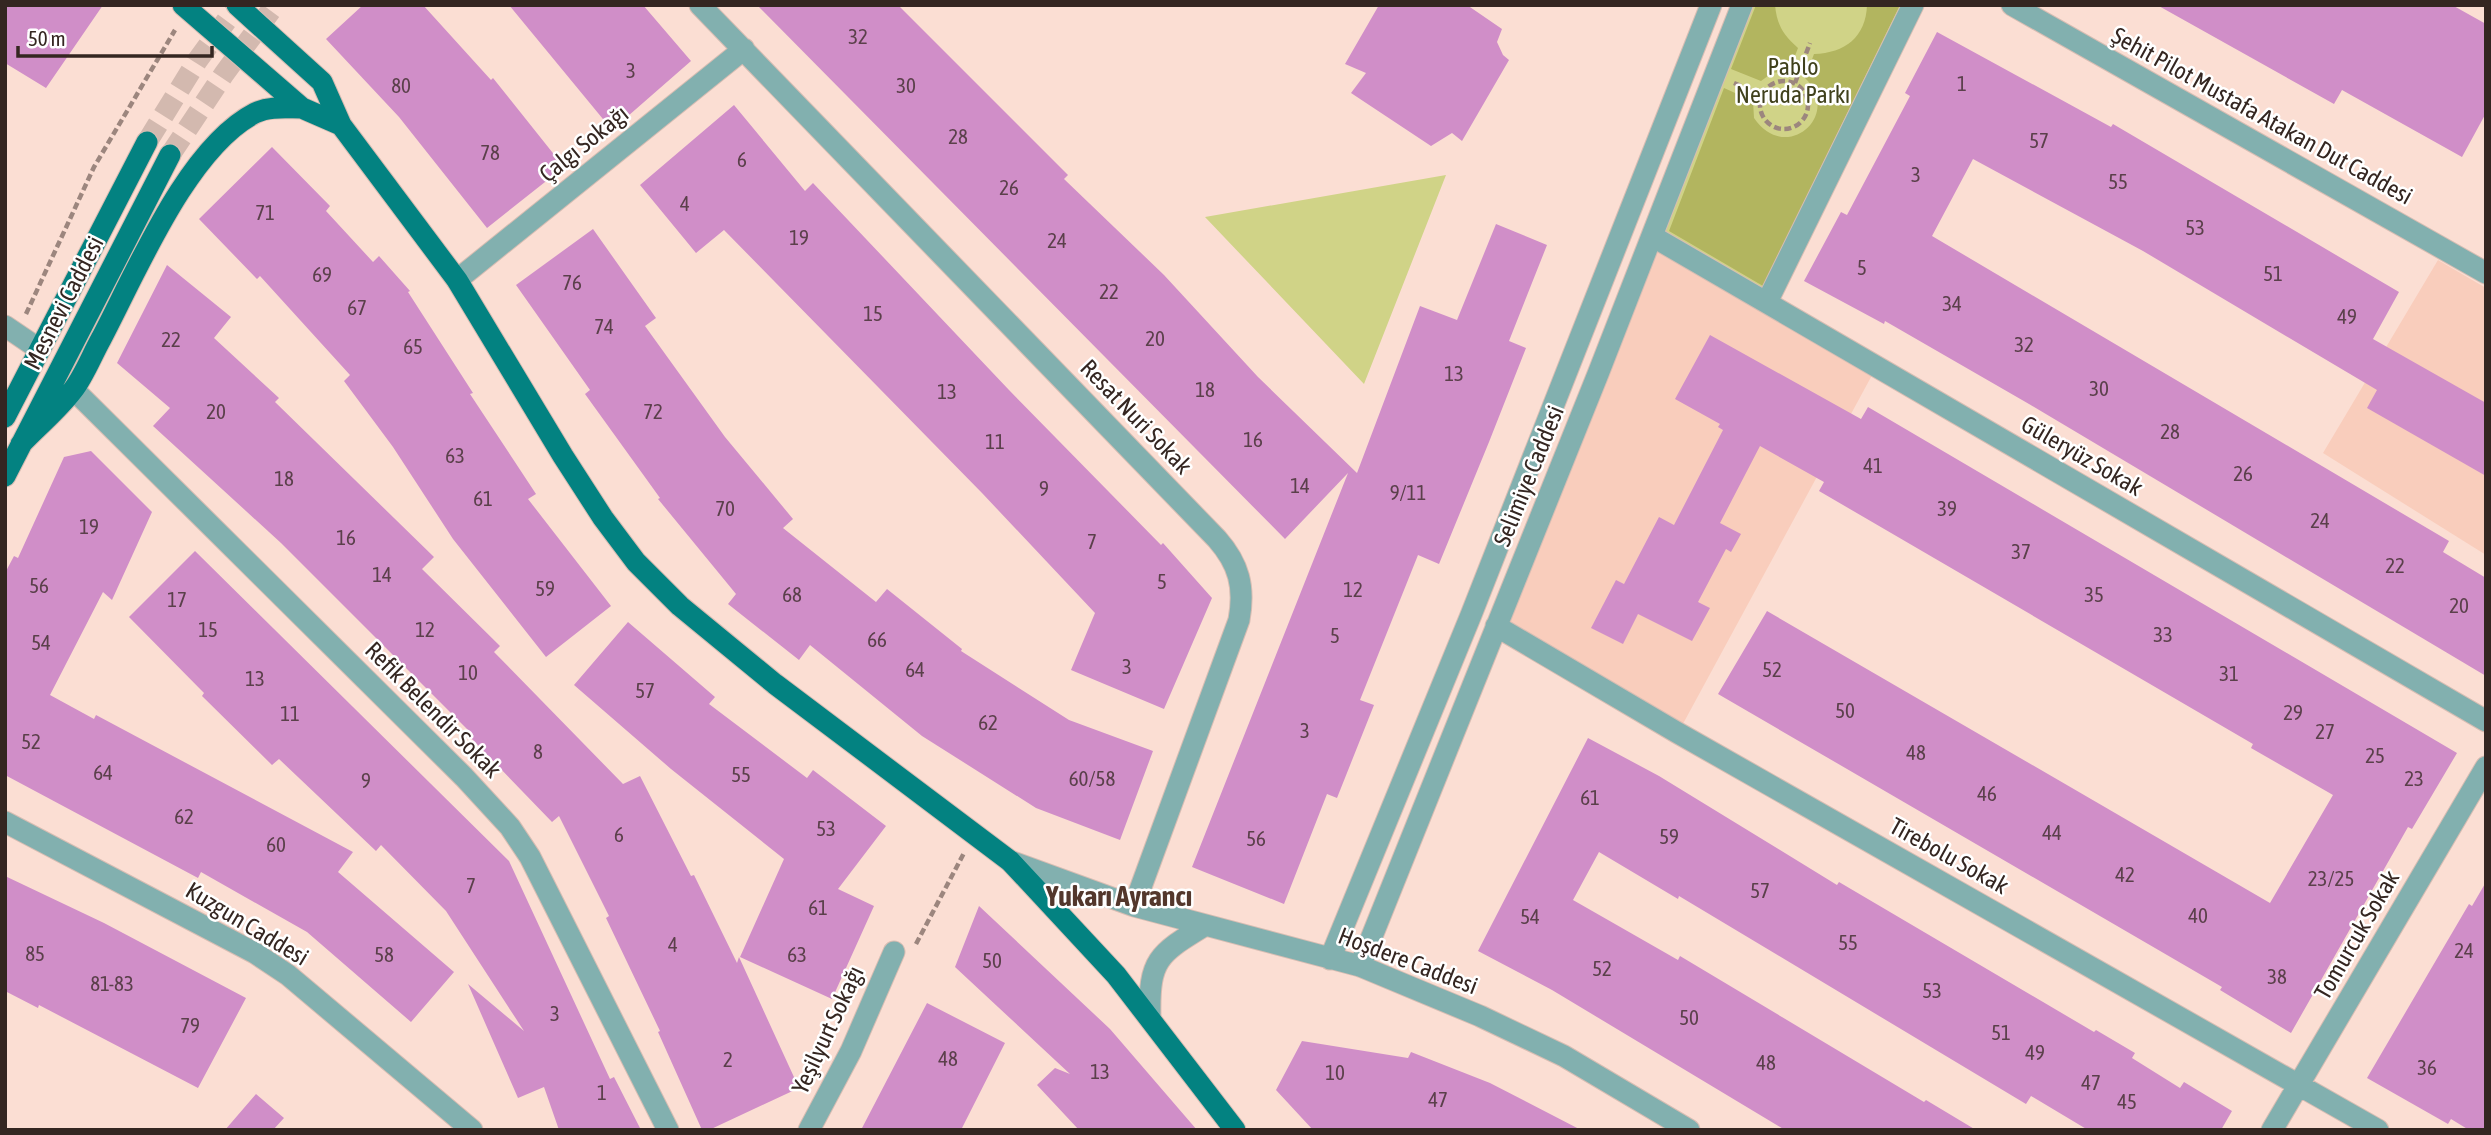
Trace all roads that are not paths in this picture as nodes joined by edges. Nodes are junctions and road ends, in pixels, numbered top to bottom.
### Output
1 (183, 5) edge
2 (237, 5) edge
3 (700, 5) edge
4 (1712, 5) edge
5 (1742, 5) edge
6 (1913, 5) edge
7 (2012, 5) edge
8 (744, 49) junction
9 (302, 108) junction
10 (341, 125) junction
11 (147, 142) tunnel mouth
12 (170, 155) tunnel mouth
13 (1652, 236) junction
14 (2486, 273) edge
15 (457, 279) junction
16 (1767, 302) junction
17 (11, 330) edge
18 (39, 349) junction
19 (74, 390) junction
20 (5, 417) edge
21 (21, 444) junction
22 (5, 476) edge
23 (1496, 626) junction
24 (2486, 721) edge
25 (2486, 767) edge
26 (5, 822) edge
27 (1010, 860) junction
28 (1134, 906) junction
29 (1204, 926) junction
30 (894, 952) dead end
31 (1330, 959) junction
32 (1360, 966) junction
33 (1150, 1015) junction
34 (2300, 1083) junction
35 (472, 1130) edge
36 (668, 1130) edge
37 (810, 1130) edge
38 (1235, 1130) edge
39 (1689, 1130) edge
40 (2272, 1130) edge
41 (2378, 1130) edge

1 - 9 main road
2 - 10 main road
3 - 8 street, Resat Nuri Sokak
4 - 31 street, Selimiye Caddesi
5 - 13 street, Selimiye Caddesi
6 - 16 street
7 - 14 street, Şehit Pilot Mustafa Atakan Dut Caddesi
8 - 15 street, Çalgı Sokağı
8 - 28 street, Resat Nuri Sokak
9 - 10 main road
9 - 19 main road
10 - 15 main road
11 - 18 main road, Mesnevi Caddesi
12 - 21 main road, Mesnevi Caddesi
13 - 16 street, Güleryüz Sokak
13 - 23 street, Selimiye Caddesi
15 - 27 main road
16 - 24 street, Güleryüz Sokak
17 - 18 street
18 - 20 main road, Mesnevi Caddesi
19 - 21 main road
19 - 36 street, Refik Belendir Sokak
21 - 22 main road, Mesnevi Caddesi
23 - 32 street, Selimiye Caddesi
23 - 34 street, Tirebolu Sokak
25 - 34 street, Tomurcuk Sokak
26 - 35 street, Kuzgun Caddesi
27 - 28 street, Hoşdere Caddesi
27 - 33 main road
28 - 29 street, Hoşdere Caddesi
29 - 31 street, Hoşdere Caddesi
29 - 33 street
30 - 37 street, Yeşilyurt Sokağı
31 - 32 street, Hoşdere Caddesi
32 - 39 street, Hoşdere Caddesi
33 - 38 main road
34 - 40 street, Tomurcuk Sokak
34 - 41 street, Tirebolu Sokak

